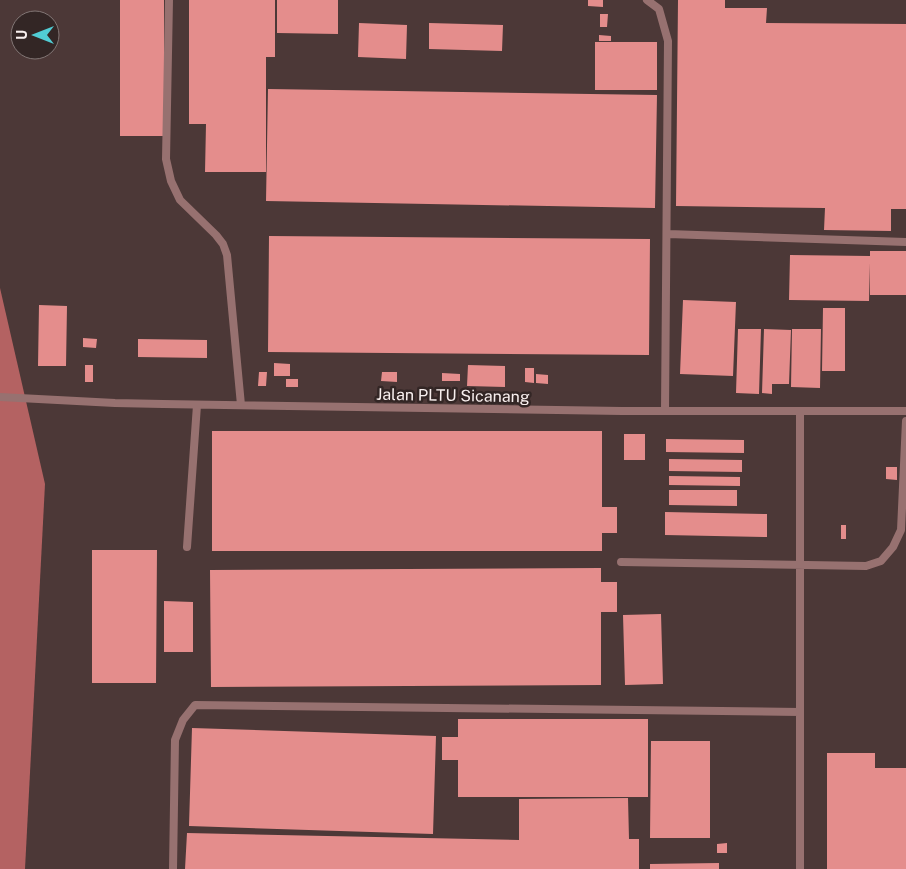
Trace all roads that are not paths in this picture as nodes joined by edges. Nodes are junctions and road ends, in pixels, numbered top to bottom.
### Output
1 (169, 0) edge
2 (647, 0) edge
3 (668, 234) junction
4 (906, 242) edge
5 (0, 397) edge
6 (197, 404) junction
7 (241, 405) junction
8 (665, 410) junction
9 (906, 410) edge
10 (800, 411) junction
11 (906, 421) edge
12 (187, 546) dead end
13 (622, 562) dead end
14 (800, 566) junction
15 (800, 712) junction
16 (174, 869) edge
17 (800, 869) edge

1 - 7 lane
2 - 3 lane
3 - 4 lane
3 - 8 lane
5 - 6 lane, Jalan PLTU Sicanang
6 - 7 lane, Jalan PLTU Sicanang
6 - 12 lane
7 - 8 lane, Jalan PLTU Sicanang
8 - 10 lane, Jalan PLTU Sicanang
9 - 10 lane, Jalan PLTU Sicanang
10 - 14 lane
11 - 14 lane
13 - 14 lane
14 - 15 lane
15 - 16 lane
15 - 17 lane

